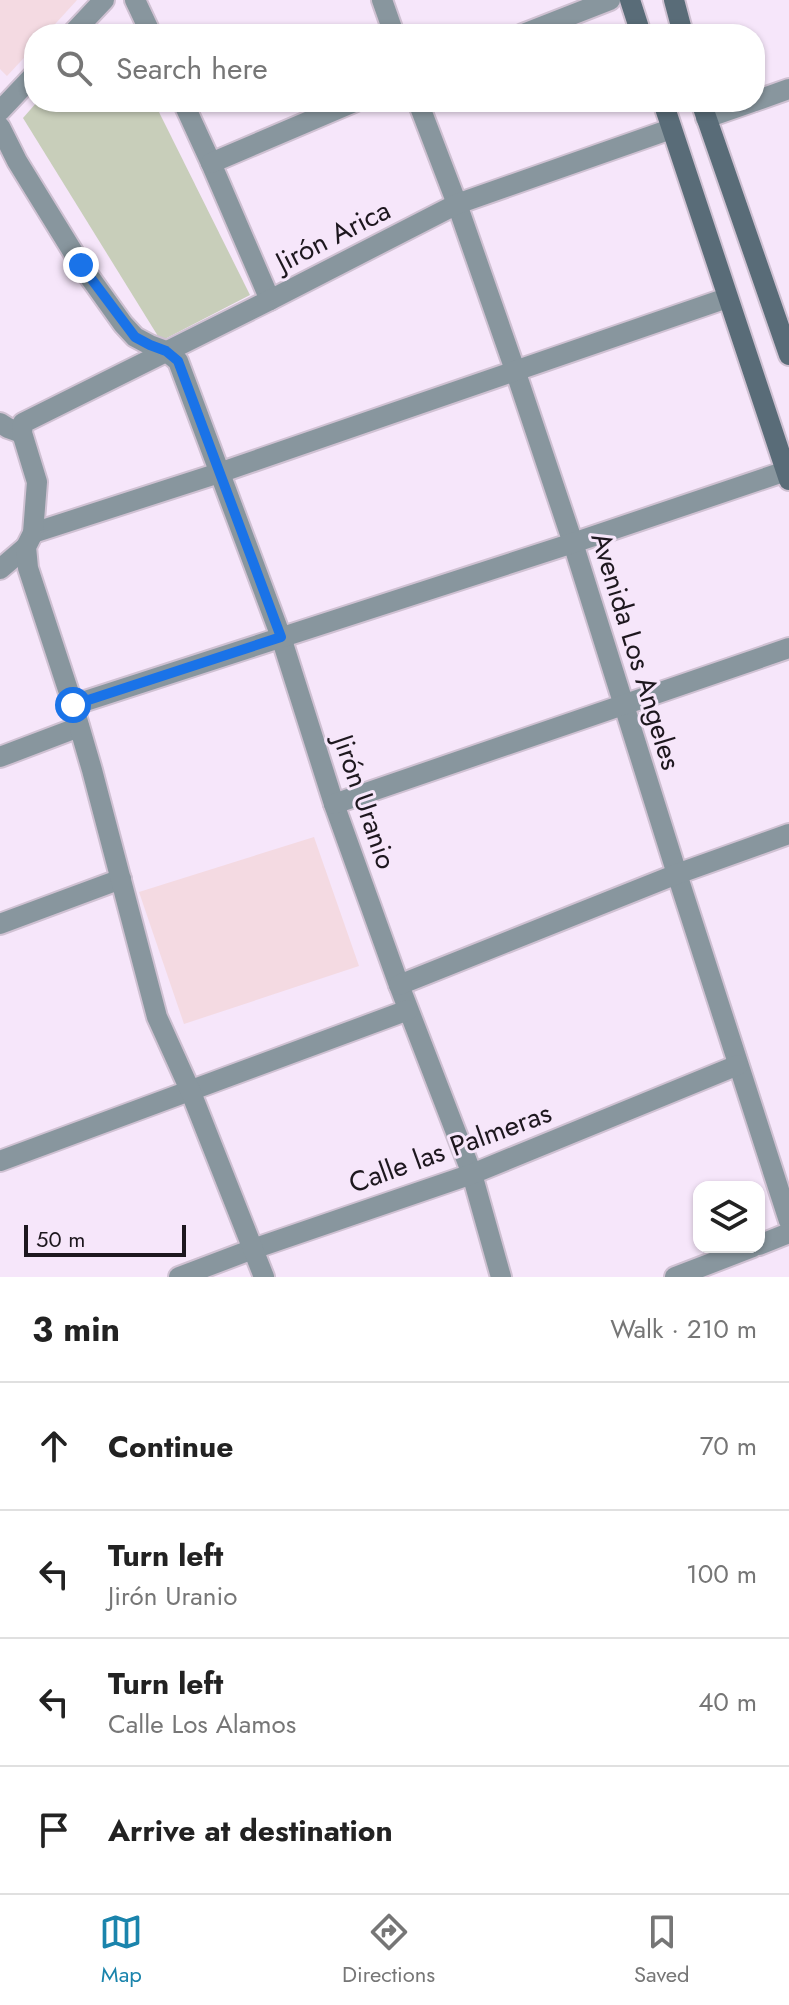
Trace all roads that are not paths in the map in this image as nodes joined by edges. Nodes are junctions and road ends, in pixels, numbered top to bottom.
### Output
1 (104, 0) edge
2 (135, 0) edge
3 (382, 0) edge
4 (610, 0) edge
5 (630, 0) edge
6 (674, 0) edge
7 (81, 24) edge
8 (146, 24) edge
9 (390, 24) edge
10 (549, 24) edge
11 (638, 24) edge
12 (680, 24) edge
13 (24, 86) edge
14 (789, 89) edge
15 (765, 97) edge
16 (0, 111) edge
17 (188, 112) edge
18 (331, 112) edge
19 (422, 112) edge
20 (666, 112) edge
21 (705, 112) edge
22 (0, 127) edge
23 (671, 129) junction
24 (211, 163) junction
25 (457, 204) junction
26 (727, 298) junction
27 (270, 300) junction
28 (166, 351) junction
29 (789, 355) edge
30 (515, 370) junction
31 (0, 423) edge
32 (26, 425) junction
33 (219, 473) junction
34 (787, 476) edge
35 (30, 540) junction
36 (573, 543) junction
37 (0, 569) edge
38 (281, 637) junction
39 (789, 648) edge
40 (73, 705) junction
41 (623, 706) junction
42 (79, 727) junction
43 (0, 757) edge
44 (334, 804) junction
45 (789, 834) edge
46 (677, 874) junction
47 (121, 879) junction
48 (0, 924) edge
49 (399, 985) junction
50 (408, 1010) junction
51 (738, 1065) junction
52 (190, 1090) junction
53 (0, 1161) edge
54 (472, 1174) junction
55 (789, 1221) edge
56 (789, 1233) edge
57 (765, 1243) edge
58 (253, 1249) junction
59 (737, 1253) edge
60 (179, 1277) edge
61 (264, 1277) edge
62 (501, 1277) edge
63 (675, 1277) edge

1 - 7 street
2 - 8 street
3 - 9 street
4 - 10 street
5 - 11 main road
6 - 12 main road
13 - 16 street
14 - 15 street
17 - 24 street
18 - 24 street
19 - 25 street, Avenida Los Angeles
20 - 23 main road
21 - 29 main road
22 - 28 street
23 - 25 street, Jirón Arica
23 - 26 main road
24 - 27 street
25 - 27 street, Jirón Arica
25 - 30 street, Avenida Los Angeles
26 - 30 street
26 - 34 main road
27 - 28 street, Jirón Arica
28 - 32 street, Jirón Arica
28 - 33 street, Jirón Uranio
30 - 33 street
30 - 36 street, Avenida Los Angeles
31 - 32 street
32 - 35 street
33 - 35 street
33 - 38 street, Jirón Uranio
34 - 36 street
35 - 37 street
35 - 40 street
36 - 38 street
36 - 41 street, Avenida Los Angeles
38 - 40 street
38 - 44 street, Jirón Uranio
39 - 41 street
40 - 42 street
41 - 44 street
41 - 46 street, Avenida Los Angeles
42 - 43 street
42 - 47 street
44 - 49 street, Jirón Uranio
45 - 46 street
46 - 49 street
46 - 51 street, Avenida Los Angeles
47 - 48 street
47 - 52 street
49 - 50 street, Jirón Uranio
50 - 52 street
50 - 54 street, Jirón Uranio
51 - 54 street, Calle las Palmeras
51 - 55 street, Avenida Los Angeles
52 - 53 street
52 - 58 street
54 - 58 street, Calle las Palmeras
54 - 62 street, Jirón Uranio
56 - 57 street
58 - 60 street, Calle las Palmeras
58 - 61 street
59 - 63 street

